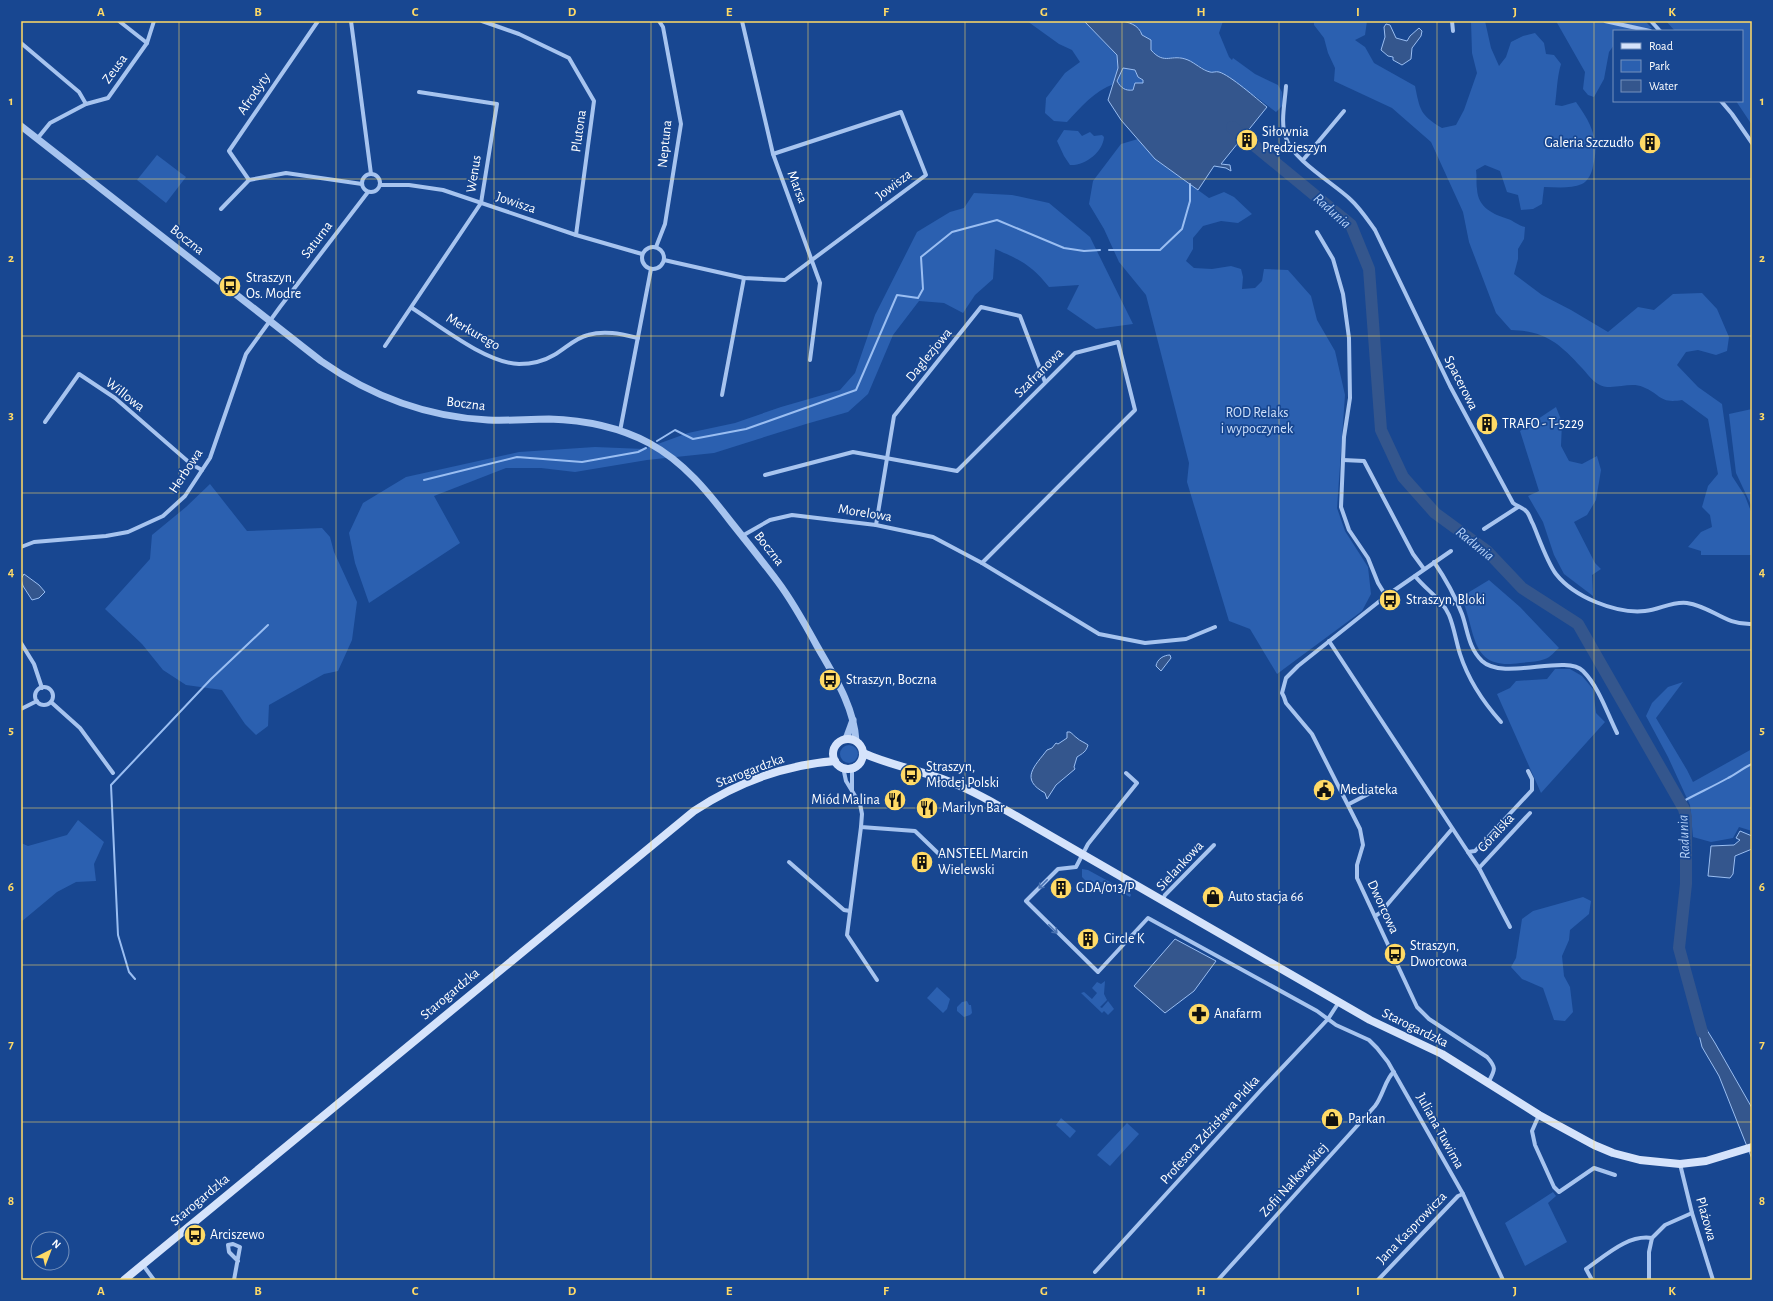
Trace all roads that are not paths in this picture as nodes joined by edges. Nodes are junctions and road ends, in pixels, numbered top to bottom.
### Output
1 (119, 21) edge
2 (154, 21) edge
3 (318, 21) edge
4 (351, 21) edge
5 (482, 21) edge
6 (659, 21) edge
7 (742, 21) edge
8 (1452, 21) edge
9 (1605, 21) edge
10 (1651, 21) edge
11 (1646, 30) edge
12 (1659, 30) edge
13 (1452, 31) dead end
14 (147, 43) junction
15 (21, 44) edge
16 (1286, 86) dead end
17 (419, 92) dead end
18 (1722, 102) edge
19 (86, 104) junction
20 (1344, 110) dead end
21 (21, 126) edge
22 (37, 139) junction
23 (1752, 143) edge
24 (773, 154) junction
25 (1303, 160) junction
26 (371, 174) junction
27 (249, 180) junction
28 (362, 184) junction
29 (380, 185) junction
30 (368, 192) junction
31 (481, 203) junction
32 (221, 209) dead end
33 (1317, 232) dead end
34 (576, 235) junction
35 (656, 247) junction
36 (642, 254) junction
37 (664, 260) junction
38 (813, 261) junction
39 (651, 269) junction
40 (744, 278) junction
41 (412, 308) junction
42 (269, 322) junction
43 (638, 338) junction
44 (385, 346) dead end
45 (810, 360) dead end
46 (1045, 382) junction
47 (722, 395) dead end
48 (45, 422) dead end
49 (620, 431) junction
50 (887, 458) junction
51 (1343, 460) junction
52 (202, 470) junction
53 (765, 475) dead end
54 (1518, 507) junction
55 (876, 525) junction
56 (1484, 529) dead end
57 (742, 536) junction
58 (21, 547) edge
59 (1451, 551) dead end
60 (1434, 562) junction
61 (982, 563) junction
62 (1424, 569) junction
63 (1415, 576) junction
64 (1386, 596) junction
65 (1752, 624) edge
66 (1215, 627) dead end
67 (1329, 641) junction
68 (21, 643) edge
69 (42, 688) junction
70 (37, 701) junction
71 (51, 702) junction
72 (21, 709) edge
73 (853, 720) junction
74 (1501, 722) dead end
75 (1617, 733) dead end
76 (846, 739) junction
77 (856, 742) junction
78 (834, 752) junction
79 (863, 753) junction
80 (835, 761) junction
81 (860, 762) junction
82 (812, 763) junction
83 (886, 763) junction
84 (843, 767) junction
85 (852, 768) junction
86 (1528, 772) dead end
87 (113, 773) dead end
88 (1126, 773) dead end
89 (1380, 788) dead end
90 (852, 790) junction
91 (1349, 804) junction
92 (1530, 813) dead end
93 (861, 827) junction
94 (1452, 829) junction
95 (1214, 845) dead end
96 (1468, 852) junction
97 (1083, 855) junction
98 (942, 856) dead end
99 (789, 862) dead end
100 (1479, 868) junction
101 (1162, 901) junction
102 (850, 911) junction
103 (1375, 916) junction
104 (1510, 927) dead end
105 (877, 980) dead end
106 (1339, 1002) junction
107 (1328, 1019) junction
108 (1394, 1072) junction
109 (1488, 1083) junction
110 (1539, 1115) junction
111 (1752, 1148) edge
112 (1680, 1164) junction
113 (1615, 1176) dead end
114 (1463, 1194) junction
115 (1692, 1212) junction
116 (1652, 1238) junction
117 (238, 1261) dead end
118 (143, 1265) junction
119 (1095, 1272) dead end
120 (124, 1280) edge
121 (154, 1280) edge
122 (234, 1280) edge
123 (1218, 1280) edge
124 (1378, 1280) edge
125 (1503, 1280) edge
126 (1592, 1280) edge
127 (1649, 1280) edge
128 (1714, 1280) edge

1 - 14 street
2 - 14 street, Zeusa
3 - 27 street, Afrodyty
4 - 26 street
5 - 34 street, Plutona
6 - 35 street, Neptuna
7 - 24 street, Marsa
8 - 13 street
9 - 11 street
10 - 12 street
14 - 19 street, Zeusa
15 - 19 street
16 - 25 street, Spacerowa
17 - 31 street, Wenus
18 - 23 street
19 - 22 street, Zeusa
20 - 25 street
21 - 22 street, Boczna
22 - 42 street, Boczna
24 - 38 street, Marsa
24 - 38 street, Jowisza
25 - 54 street, Spacerowa
26 - 28 street
26 - 29 street
27 - 28 street
27 - 32 street
28 - 30 street
29 - 30 street
29 - 31 street, Jowisza
30 - 42 street, Saturna
31 - 34 street, Jowisza
31 - 41 street, Wenus
33 - 51 street
34 - 36 street, Jowisza
35 - 36 street
35 - 37 street
36 - 39 street
37 - 39 street
37 - 40 street, Jowisza
38 - 40 street, Jowisza
38 - 45 street, Marsa
39 - 43 street
40 - 47 street
41 - 43 street, Merkurego
41 - 44 street, Wenus
42 - 49 street, Boczna
42 - 52 street, Herbowa
43 - 49 street
46 - 50 street, Szafranowa
46 - 50 street, Daglezjowa
46 - 61 street, Szafranowa
48 - 52 street, Willowa
49 - 57 street, Boczna
50 - 53 street, Szafranowa
50 - 55 street, Daglezjowa
51 - 62 street
51 - 64 street
52 - 58 street, Herbowa
54 - 56 street
54 - 65 street, Spacerowa
55 - 57 street, Morelowa
55 - 61 street, Morelowa
57 - 73 street, Boczna
59 - 60 street, Dworcowa
60 - 62 street, Dworcowa
60 - 75 street
61 - 66 street, Morelowa
62 - 63 street, Dworcowa
63 - 64 street, Dworcowa
63 - 74 street
64 - 67 street, Dworcowa
67 - 91 street, Dworcowa
67 - 94 street
68 - 69 street
69 - 70 street
69 - 71 street
70 - 71 street
70 - 72 street
71 - 87 street
73 - 76 street
73 - 77 street, Boczna
76 - 77 main road
76 - 78 main road
77 - 79 main road
78 - 80 main road
78 - 82 main road, Starogardzka
79 - 81 main road
79 - 83 main road, Starogardzka
80 - 82 main road, Starogardzka
80 - 84 main road
81 - 83 main road, Starogardzka
81 - 85 main road
82 - 118 main road, Starogardzka
83 - 97 main road, Starogardzka
84 - 85 main road
84 - 90 street
85 - 90 street
86 - 96 street
88 - 97 street
89 - 91 street
90 - 93 street
91 - 103 street, Dworcowa
92 - 100 street, Góralska
93 - 98 street
93 - 102 street
94 - 96 street
94 - 103 street
95 - 101 street, Sielankowa
96 - 100 street, Góralska
97 - 101 main road, Starogardzka
97 -> 107 street, Juliana Tuwima
99 - 102 street
100 - 104 street, Góralska
101 - 106 main road, Starogardzka
102 - 105 street
103 - 109 street, Dworcowa
106 - 107 street, Profesora Zdzisława Pidka
106 - 109 main road, Starogardzka
107 - 108 street, Juliana Tuwima
107 - 119 street, Profesora Zdzisława Pidka
108 - 114 street, Juliana Tuwima
108 - 123 street, Zofii Nałkowskiej
109 - 110 main road, Starogardzka
110 - 112 main road, Starogardzka
110 - 113 street
111 - 112 main road, Starogardzka
112 - 115 street, Plażowa
114 - 124 street, Jana Kasprowicza
114 - 125 street, Juliana Tuwima
115 - 116 street
115 - 128 street, Plażowa
116 - 126 street
116 - 127 street
117 - 122 street
118 - 120 main road, Starogardzka
118 - 121 street

